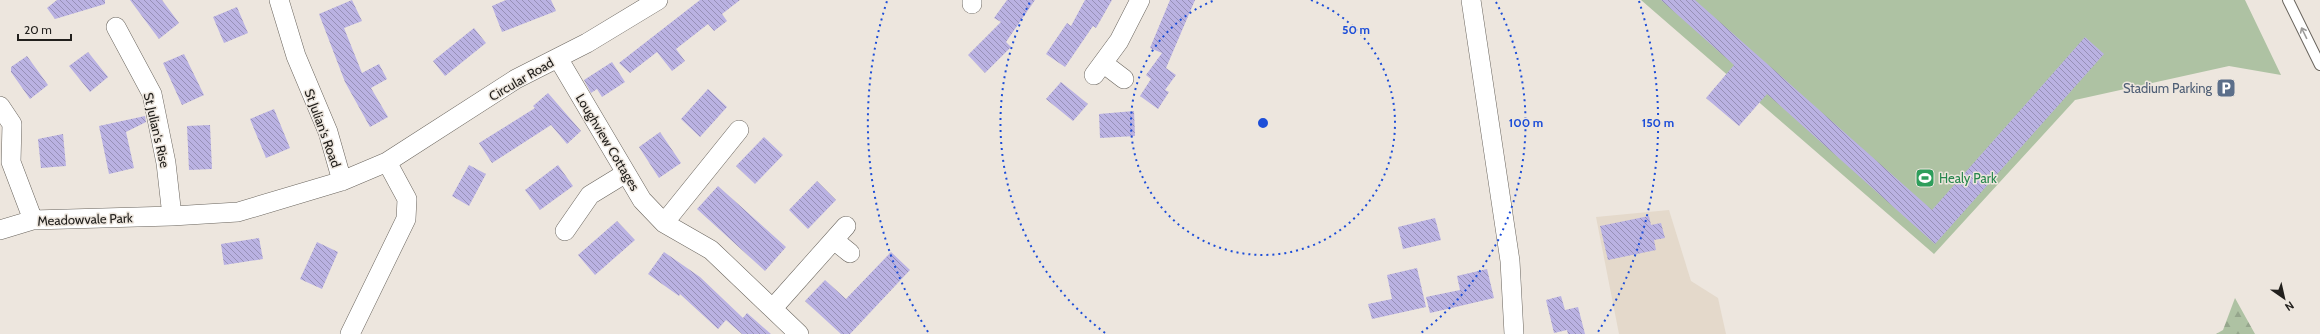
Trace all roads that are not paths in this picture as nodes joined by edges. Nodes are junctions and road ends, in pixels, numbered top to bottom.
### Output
1 (279, 0) edge
2 (658, 0) edge
3 (1140, 0) edge
4 (1471, 0) edge
5 (2288, 0) edge
6 (116, 28) dead end
7 (558, 58) junction
8 (2320, 65) edge
9 (1124, 79) dead end
10 (0, 106) edge
11 (740, 130) dead end
12 (387, 162) junction
13 (626, 173) junction
14 (342, 181) junction
15 (172, 216) junction
16 (33, 220) junction
17 (664, 223) junction
18 (0, 230) edge
19 (565, 231) dead end
20 (850, 253) dead end
21 (772, 308) junction
22 (350, 334) edge
23 (799, 334) edge
24 (1514, 334) edge

1 - 14 street, St Julian's Road
2 - 7 street, Circular Road
3 - 9 street
4 - 24 street
8 -> 5 lane
6 - 15 street, St Julian's Rise
7 - 12 street, Circular Road
7 - 13 street, Loughview Cottages
10 - 16 street
11 - 17 street
12 - 14 street, Circular Road
12 - 22 street
13 - 17 street, Loughview Cottages
13 - 19 street
14 - 15 street, St Julian's Road
15 - 16 street, Meadowvale Park
16 - 18 street, Meadowvale Park
17 - 21 street, Loughview Cottages
20 - 21 street
21 - 23 street, Loughview Cottages

